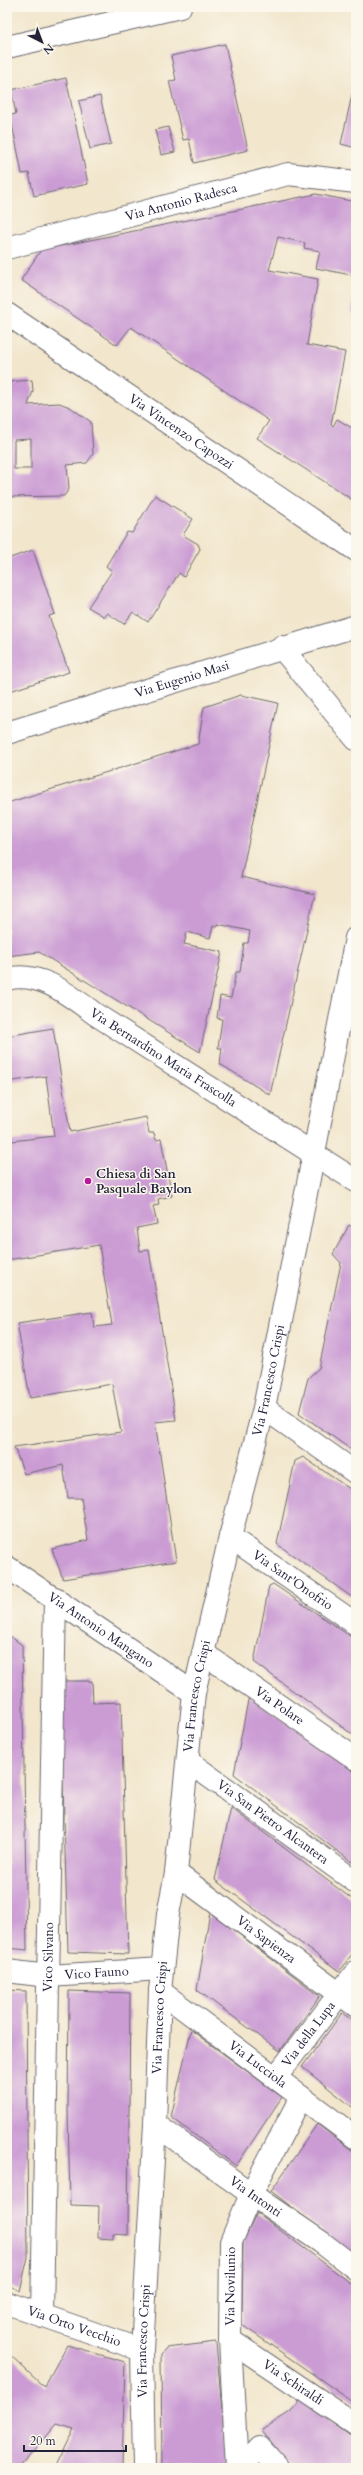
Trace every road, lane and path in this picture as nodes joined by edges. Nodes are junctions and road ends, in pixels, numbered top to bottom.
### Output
1 (180, 7) edge
2 (7, 47) edge
3 (356, 182) edge
4 (7, 248) edge
5 (7, 314) edge
6 (356, 550) edge
7 (356, 626) edge
8 (281, 647) junction
9 (7, 733) edge
10 (356, 739) edge
11 (356, 938) edge
12 (7, 979) edge
13 (315, 1155) junction
14 (356, 1181) edge
15 (264, 1408) junction
16 (356, 1473) edge
17 (230, 1537) junction
18 (7, 1567) edge
19 (55, 1598) junction
20 (356, 1624) edge
21 (203, 1654) junction
22 (194, 1693) junction
23 (356, 1759) edge
24 (189, 1762) junction
25 (176, 1873) junction
26 (356, 1882) edge
27 (7, 1971) edge
28 (356, 1972) edge
29 (48, 1976) junction
30 (161, 1980) junction
31 (348, 2000) edge
32 (276, 2077) junction
33 (301, 2097) junction
34 (155, 2124) junction
35 (356, 2138) edge
36 (251, 2194) junction
37 (356, 2269) edge
38 (7, 2303) edge
39 (42, 2316) junction
40 (230, 2340) junction
41 (142, 2350) junction
42 (356, 2425) edge
43 (144, 2468) edge
44 (238, 2468) edge
45 (278, 2468) edge

1 - 2 street
3 - 4 street, Via Antonio Radesca
5 - 6 street, Via Vincenzo Capozzi
7 - 8 street, Via Eugenio Masi
8 - 9 street, Via Eugenio Masi
8 - 10 street
11 - 13 street, Via Francesco Crispi
12 - 13 street, Via Bernardino Maria Frascolla
13 - 14 street, Via Bernardino Maria Frascolla
13 - 15 street, Via Francesco Crispi
15 - 16 street
15 - 17 street, Via Francesco Crispi
17 - 20 street, Via Sant'Onofrio
17 - 21 street, Via Francesco Crispi
18 - 19 street, Via Antonio Mangano
19 - 22 street, Via Antonio Mangano
19 - 29 street, Vico Silvano
21 - 22 street, Via Francesco Crispi
21 - 23 street, Via Polare
22 - 24 street, Via Francesco Crispi
24 - 25 street, Via Francesco Crispi
24 - 26 street, Via San Pietro Alcantera
25 - 30 street, Via Francesco Crispi
25 - 31 street, Via Sapienza
27 - 29 street, Vico Fauno
28 - 31 street, Via della Lupa
29 - 30 street, Vico Fauno
29 - 39 street, Vico Silvano
30 - 32 street, Via Lucciola
30 - 34 street, Via Francesco Crispi
31 - 32 street, Via della Lupa
32 - 33 street, Via Lucciola
33 - 35 street, Via Lucciola
33 - 36 street, Via Novilunio
34 - 36 street, Via Intonti
34 - 41 street, Via Francesco Crispi
36 - 37 street, Via Intonti
36 - 40 street, Via Novilunio
38 - 39 street, Via Orto Vecchio
39 - 41 street, Via Orto Vecchio
40 - 42 street, Via Schiraldi
40 - 44 street, Via Novilunio
41 - 43 street, Via Francesco Crispi
44 - 45 street

